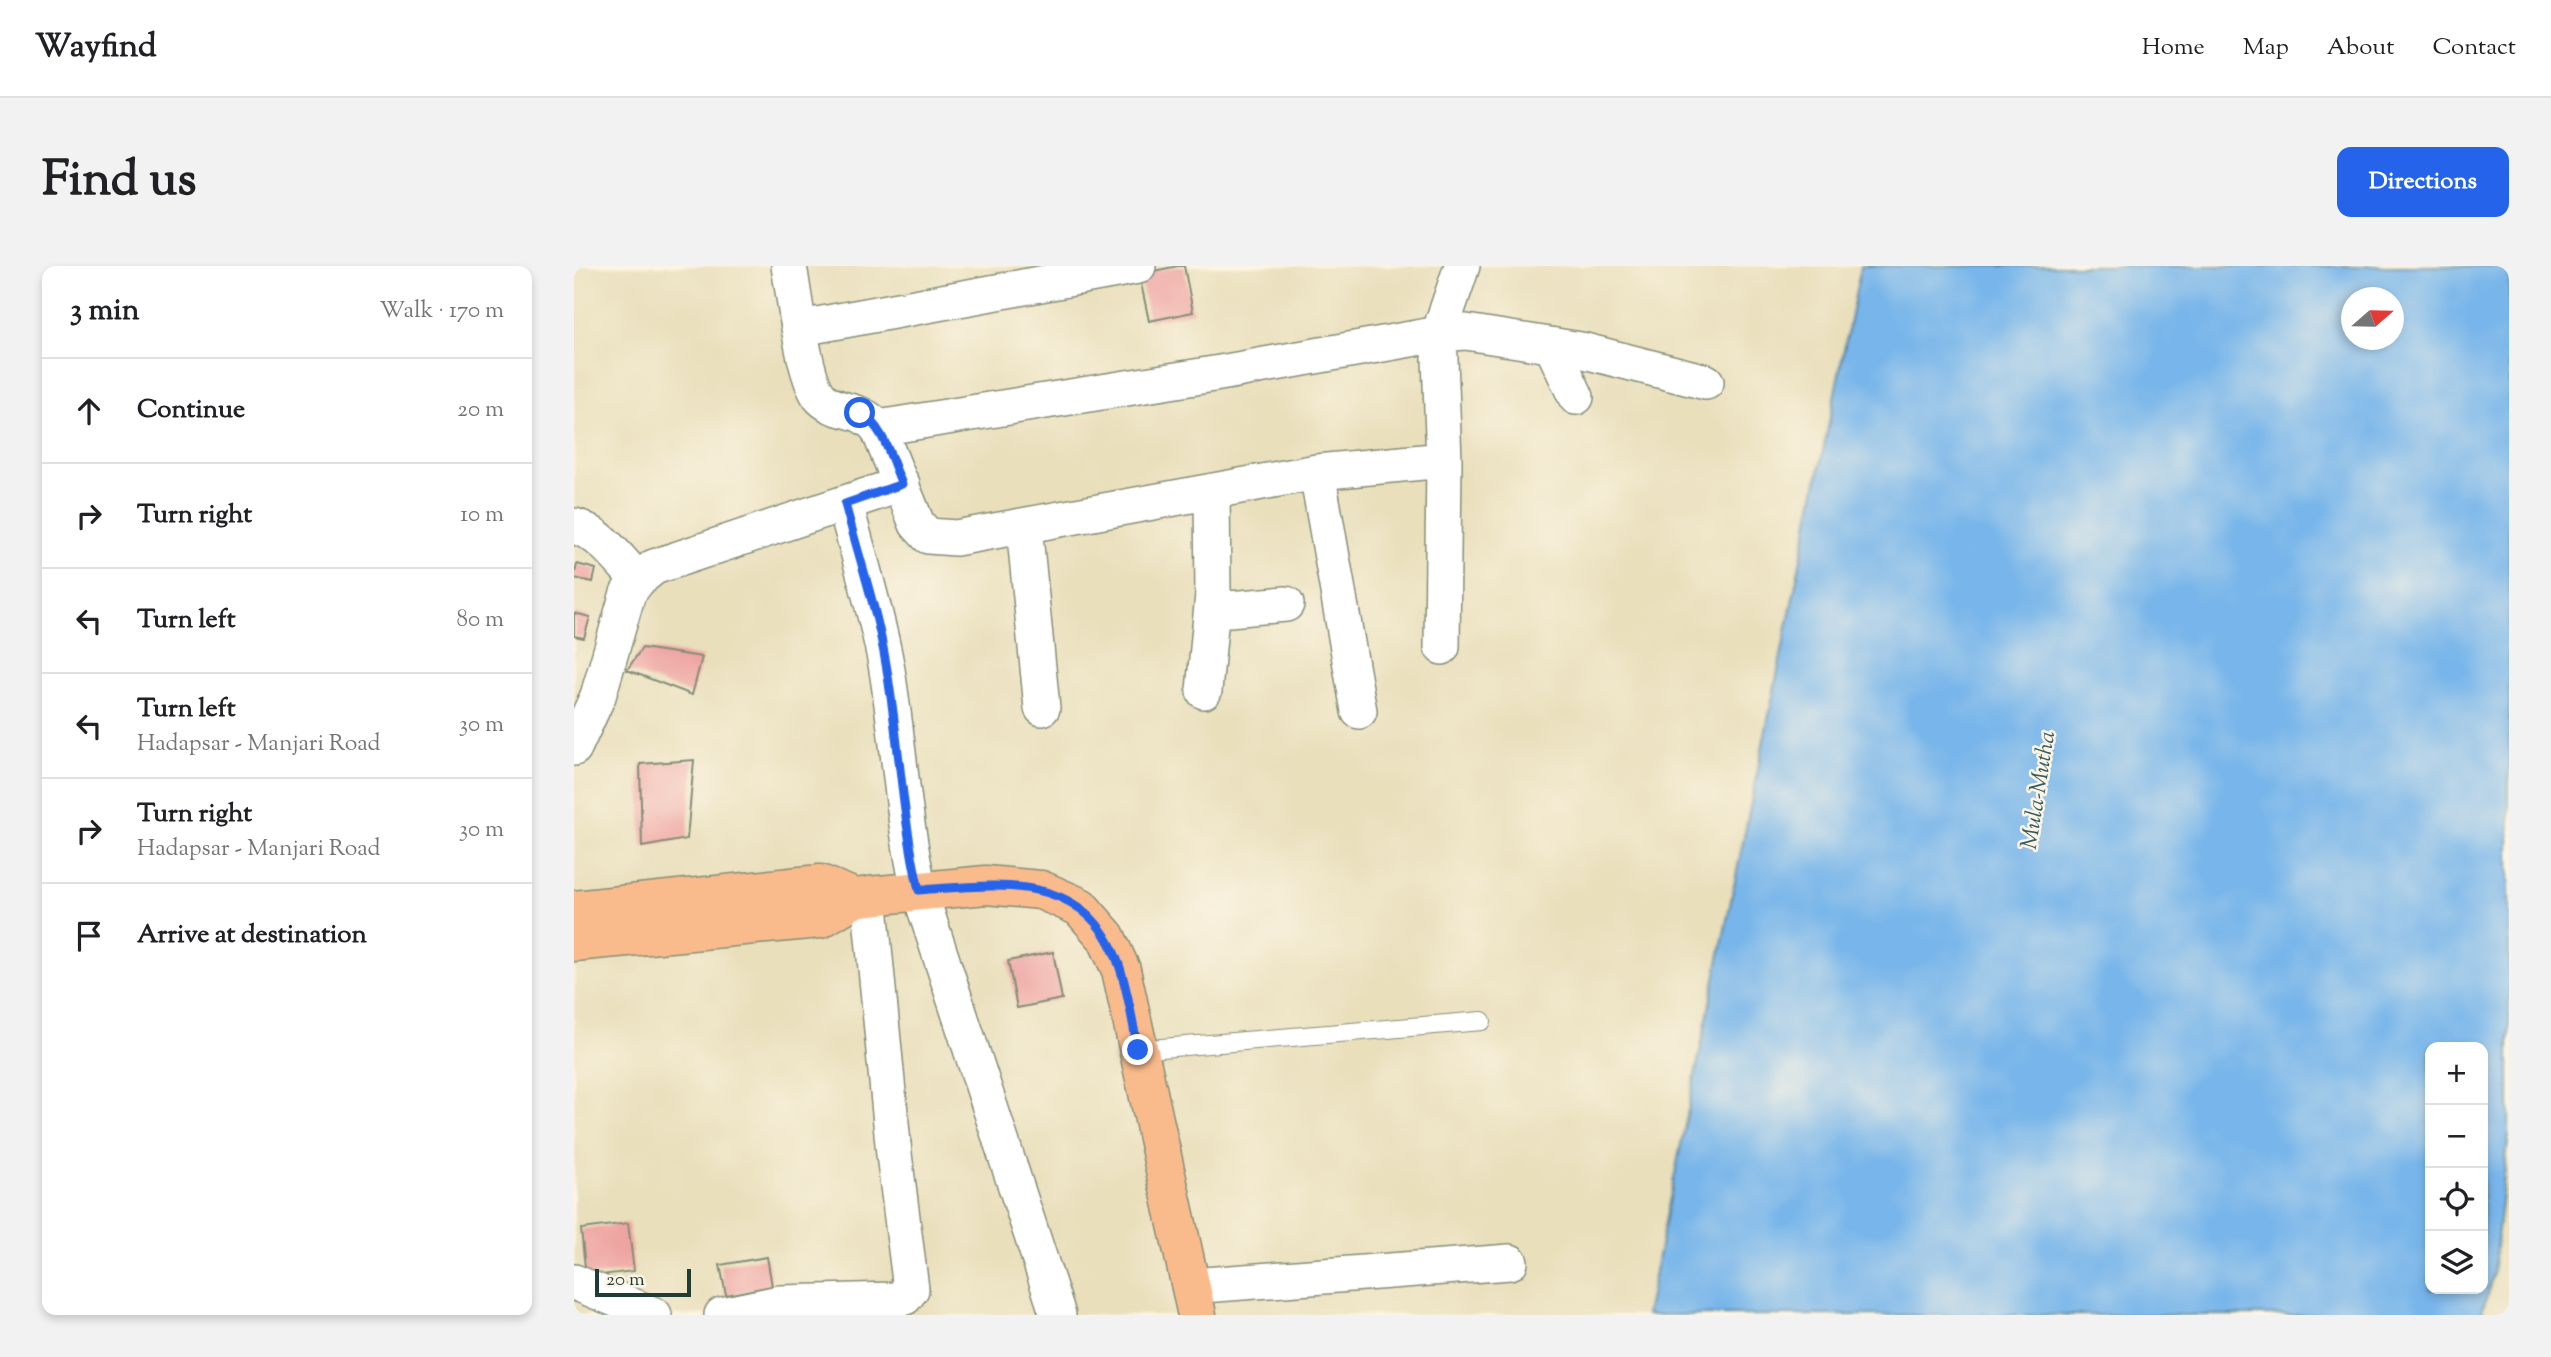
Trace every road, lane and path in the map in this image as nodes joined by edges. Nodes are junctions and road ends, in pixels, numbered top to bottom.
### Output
1 (789, 266) edge
2 (1138, 266) edge
3 (1462, 266) edge
4 (801, 328) junction
5 (1438, 334) junction
6 (1552, 346) junction
7 (1706, 382) dead end
8 (1576, 397) dead end
9 (878, 428) junction
10 (1444, 460) junction
11 (1317, 472) junction
12 (902, 484) junction
13 (1212, 491) junction
14 (845, 504) junction
15 (574, 526) edge
16 (1024, 526) junction
17 (638, 580) junction
18 (1213, 594) junction
19 (1286, 604) dead end
20 (1442, 647) dead end
21 (1204, 691) dead end
22 (1042, 708) dead end
23 (1359, 711) dead end
24 (574, 748) edge
25 (919, 890) junction
26 (862, 897) junction
27 (574, 910) edge
28 (574, 942) edge
29 (1482, 1021) dead end
30 (1138, 1050) junction
31 (1510, 1262) dead end
32 (578, 1294) edge
33 (1194, 1300) edge
34 (654, 1315) edge
35 (722, 1315) edge
36 (1058, 1315) edge

1 - 4 street
2 - 4 street
3 - 5 street
4 - 9 street
5 - 6 street
5 - 9 street
5 - 10 street
6 - 7 street
6 - 8 street
9 - 12 street
10 - 11 street
10 - 20 street
11 - 13 street
11 - 23 street
12 - 14 street
12 - 16 street
13 - 16 street
13 - 18 street
14 - 17 street
14 - 25 street
15 - 17 street
16 - 22 street
17 - 24 street
18 - 19 street
18 - 21 street
25 - 26 main road
25 - 30 main road
25 - 36 street
26 - 27 main road
26 - 28 main road
26 - 35 street
29 - 30 lane
30 - 33 main road
31 - 33 street
32 - 34 street

